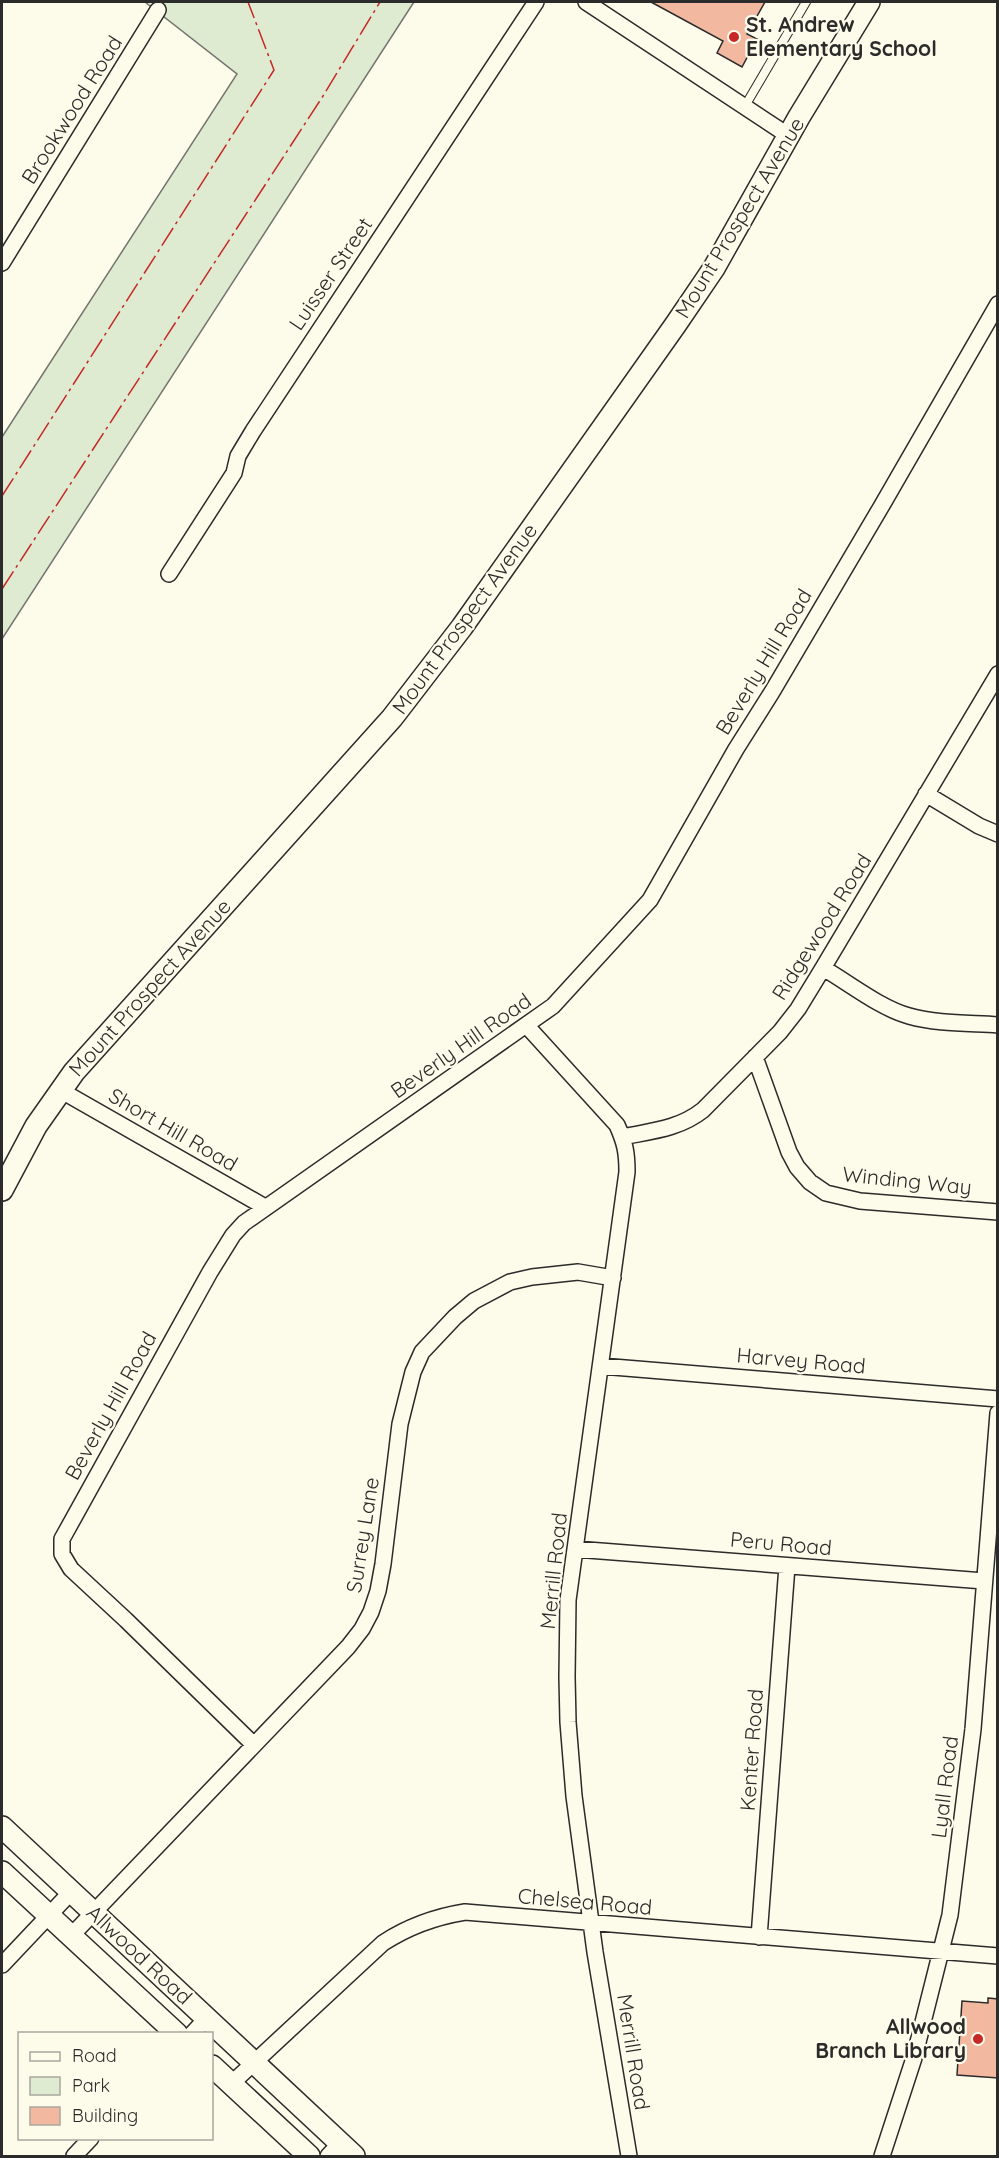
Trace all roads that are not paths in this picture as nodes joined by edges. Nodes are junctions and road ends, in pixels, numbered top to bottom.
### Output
1 (536, 2) edge
2 (586, 2) edge
3 (806, 2) edge
4 (869, 2) edge
5 (158, 10) dead end
6 (745, 106) junction
7 (789, 136) junction
8 (2, 263) edge
9 (998, 304) edge
10 (169, 574) dead end
11 (998, 674) edge
12 (926, 795) junction
13 (998, 834) edge
14 (823, 968) junction
15 (526, 1025) junction
16 (998, 1025) edge
17 (755, 1057) junction
18 (60, 1090) junction
19 (622, 1137) junction
20 (2, 1190) edge
21 (265, 1207) junction
22 (998, 1212) edge
23 (613, 1278) junction
24 (601, 1366) junction
25 (998, 1398) edge
26 (998, 1413) edge
27 (575, 1549) junction
28 (787, 1566) junction
29 (984, 1581) junction
30 (254, 1745) junction
31 (2, 1827) edge
32 (2, 1872) edge
33 (71, 1892) junction
34 (94, 1913) junction
35 (50, 1916) junction
36 (591, 1923) junction
37 (71, 1936) junction
38 (759, 1937) junction
39 (941, 1952) junction
40 (998, 1956) edge
41 (2, 1965) edge
42 (207, 2018) junction
43 (175, 2032) edge
44 (194, 2032) edge
45 (254, 2063) junction
46 (213, 2067) edge
47 (231, 2084) junction
48 (91, 2140) edge
49 (341, 2152) edge
50 (74, 2157) edge
51 (309, 2157) edge
52 (629, 2157) edge
53 (882, 2157) edge

1 - 10 street, Luisser Street
2 - 6 street
3 - 6 lane
4 - 7 street, Mount Prospect Avenue
5 - 8 street, Brookwood Road
6 - 7 street
7 - 18 street, Mount Prospect Avenue
9 - 15 street, Beverly Hill Road
11 - 12 street, Ridgewood Road
12 - 13 street
12 - 14 street, Ridgewood Road
14 - 16 street
14 - 17 street, Ridgewood Road
15 - 19 street, Merrill Road
15 - 21 street, Beverly Hill Road
17 - 19 street, Ridgewood Road
17 - 22 street, Winding Way
18 - 20 street, Mount Prospect Avenue
18 - 21 street, Short Hill Road
19 - 23 street, Merrill Road
21 - 30 street, Beverly Hill Road
23 - 24 street, Merrill Road
23 - 30 street, Surrey Lane
24 - 25 street, Harvey Road
24 - 27 street, Merrill Road
26 - 29 street, Lyall Road
27 - 28 street, Peru Road
27 - 36 street, Merrill Road
28 - 29 street, Peru Road
28 - 38 street, Kenter Road
29 - 39 street, Lyall Road
30 - 34 street, Surrey Lane
31 - 33 street, Allwood Road
32 - 35 street, Allwood Road
33 - 34 street, Allwood Road
33 - 35 street
34 - 37 street, Surrey Lane
34 - 42 street, Allwood Road
35 - 37 street, Allwood Road
35 - 41 street
36 - 38 street, Chelsea Road
36 - 45 street, Chelsea Road
36 - 52 street, Merrill Road
37 - 43 street, Allwood Road
38 - 39 street, Chelsea Road
39 - 40 street, Chelsea Road
39 - 53 street, Lyall Road
42 - 44 street
42 - 45 street, Allwood Road
45 - 47 street, Chelsea Road
45 - 49 street, Allwood Road
46 - 47 street
47 - 51 street
48 - 50 street

